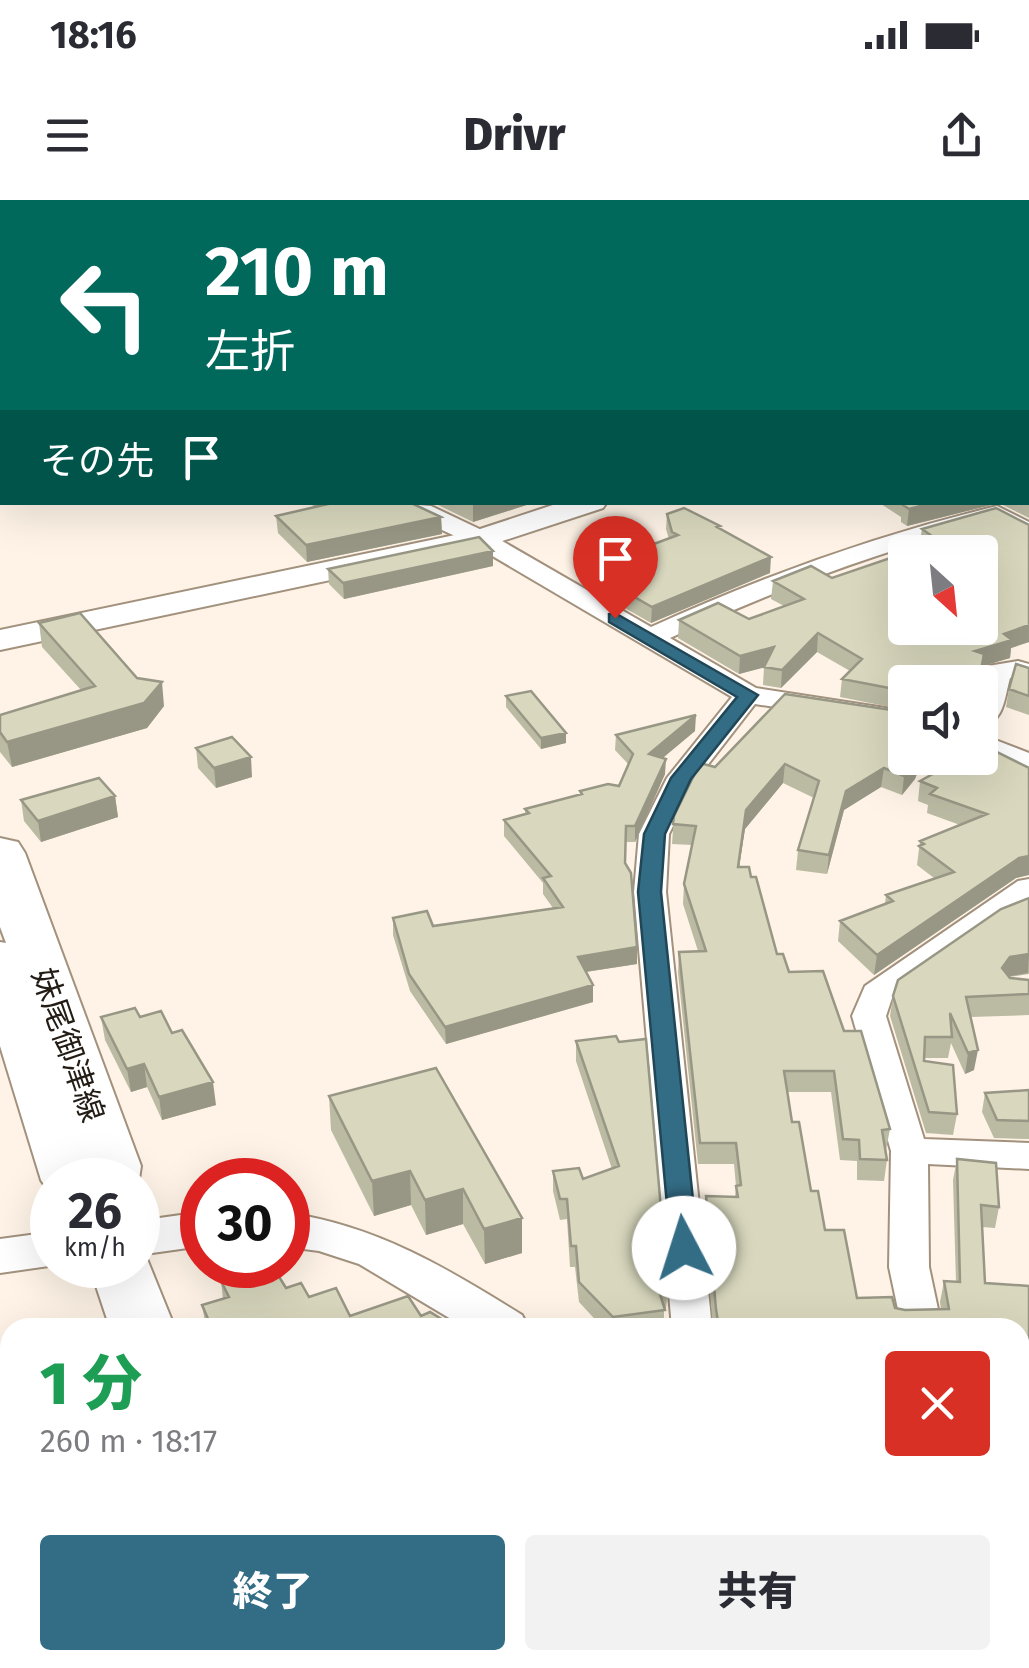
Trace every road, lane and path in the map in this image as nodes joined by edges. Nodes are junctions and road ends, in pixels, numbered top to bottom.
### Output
1 (403, 505) edge
2 (584, 505) edge
3 (1029, 532) edge
4 (482, 540) junction
5 (649, 638) junction
6 (0, 640) edge
7 (998, 672) edge
8 (1029, 673) edge
9 (748, 695) junction
10 (888, 717) edge
11 (998, 751) edge
12 (1029, 764) edge
13 (0, 853) edge
14 (1029, 888) edge
15 (0, 958) edge
16 (909, 1151) junction
17 (1029, 1156) edge
18 (65, 1158) edge
19 (108, 1158) edge
20 (310, 1232) edge
21 (30, 1252) edge
22 (0, 1256) edge
23 (129, 1288) edge
24 (140, 1318) edge
25 (488, 1318) edge
26 (691, 1318) edge
27 (920, 1318) edge

1 - 4 street
2 - 4 street
3 - 5 street
4 - 5 street
4 - 6 street
5 - 9 street
7 - 8 street
9 - 10 street
9 - 26 street
11 - 12 street
13 - 19 main road, 妹尾御津線
14 - 16 street
15 - 18 main road, 妹尾御津線
16 - 17 street
16 - 27 street
20 - 25 street
21 - 22 street
23 - 24 main road

